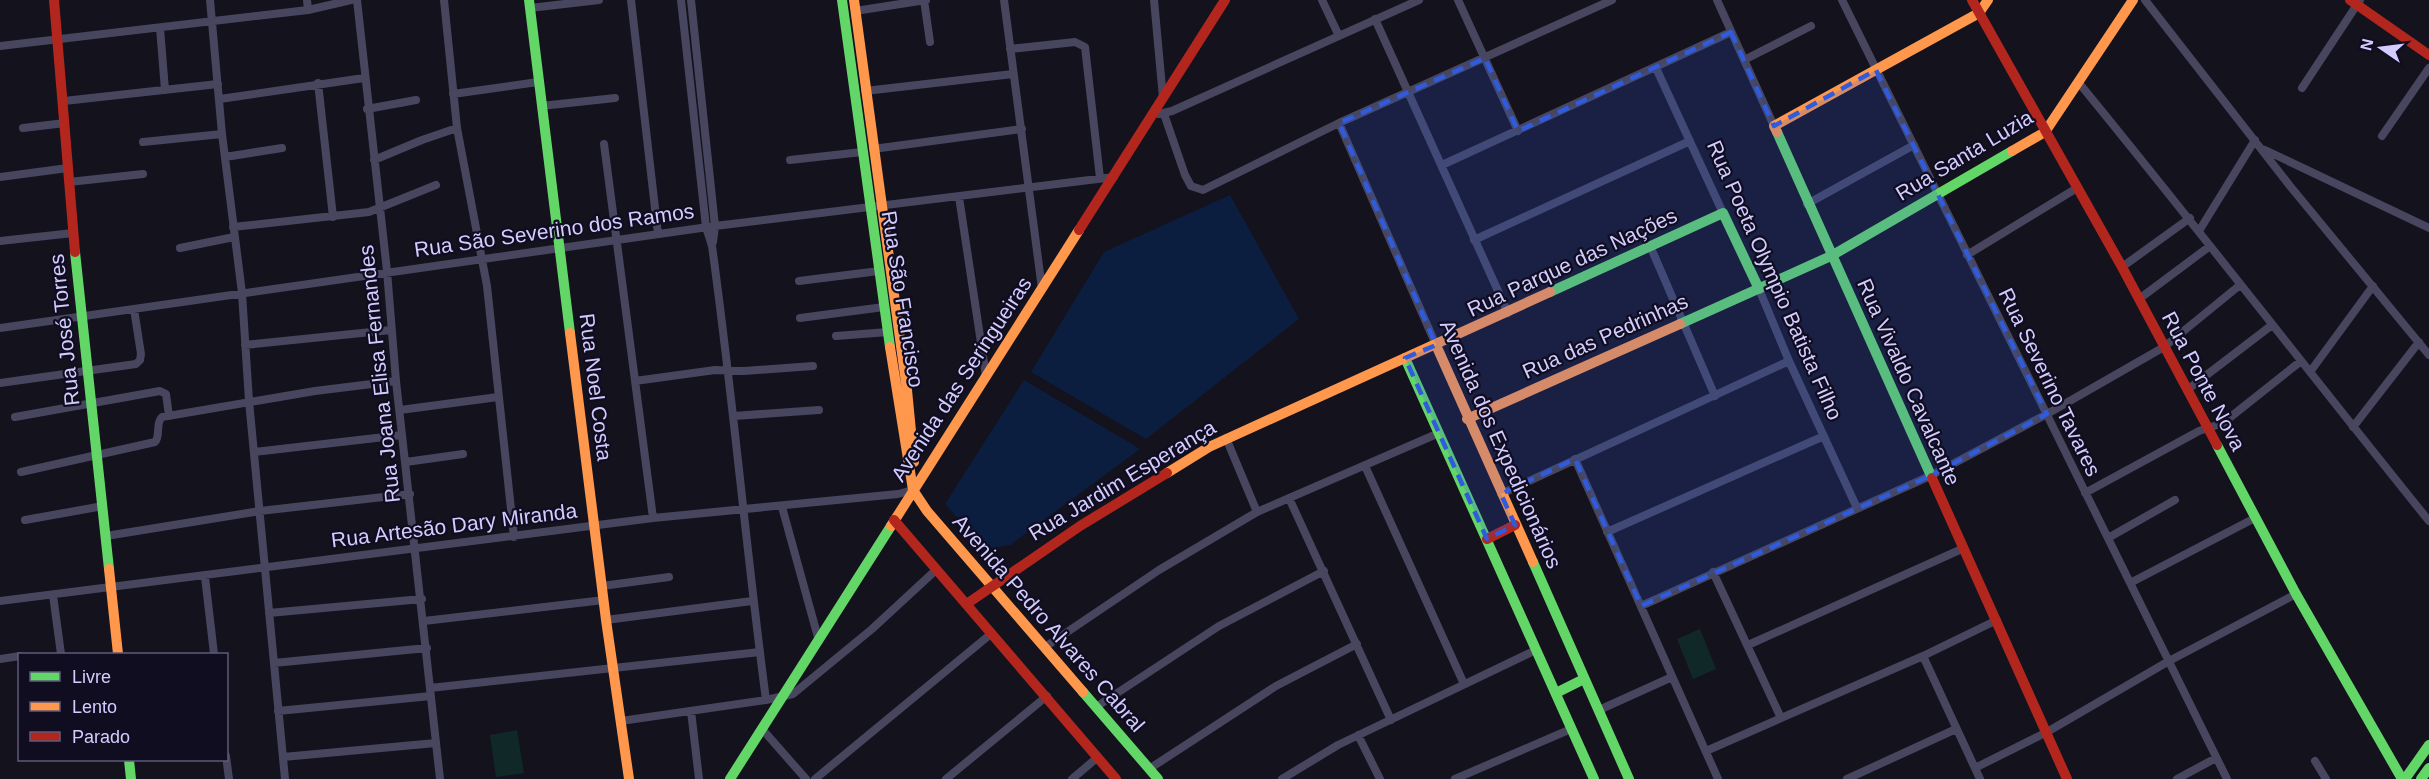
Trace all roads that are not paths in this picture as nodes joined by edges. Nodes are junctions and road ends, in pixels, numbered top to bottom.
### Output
1 (54, 0) edge
2 (210, 0) edge
3 (307, 0) edge
4 (351, 0) edge
5 (357, 0) edge
6 (444, 0) edge
7 (599, 0) edge
8 (631, 0) edge
9 (681, 0) edge
10 (691, 0) edge
11 (843, 0) edge
12 (925, 0) edge
13 (1004, 0) edge
14 (1154, 0) edge
15 (1225, 0) edge
16 (1322, 0) edge
17 (1419, 0) edge
18 (1458, 0) edge
19 (1612, 0) edge
20 (1717, 0) edge
21 (1842, 0) edge
22 (1972, 0) edge
23 (1988, 0) edge
24 (2133, 0) edge
25 (2145, 0) edge
26 (2355, 2) edge
27 (529, 4) edge
28 (854, 5) edge
29 (308, 10) junction
30 (1979, 13) junction
31 (212, 20) junction
32 (1375, 20) junction
33 (1811, 26) dead end
34 (160, 28) junction
35 (1731, 32) junction
36 (1339, 36) junction
37 (57, 39) junction
38 (930, 42) dead end
39 (0, 46) edge
40 (1010, 49) junction
41 (2429, 55) edge
42 (1485, 58) junction
43 (1744, 60) junction
44 (1656, 68) junction
45 (2429, 68) edge
46 (1876, 70) junction
47 (1013, 74) junction
48 (364, 78) junction
49 (538, 82) junction
50 (2079, 82) junction
51 (318, 83) junction
52 (218, 84) junction
53 (2302, 88) dead end
54 (165, 90) junction
55 (865, 91) junction
56 (1408, 92) junction
57 (453, 94) junction
58 (615, 98) dead end
59 (1162, 98) junction
60 (220, 99) junction
61 (416, 100) dead end
62 (64, 101) junction
63 (541, 106) junction
64 (367, 109) junction
65 (1159, 114) junction
66 (65, 123) junction
67 (1339, 123) junction
68 (1774, 126) junction
69 (23, 128) dead end
70 (457, 128) junction
71 (1022, 129) junction
72 (1518, 130) junction
73 (2045, 132) junction
74 (222, 134) junction
75 (2382, 135) dead end
76 (2255, 140) junction
77 (1690, 141) junction
78 (143, 142) dead end
79 (603, 144) dead end
80 (1914, 145) junction
81 (282, 148) dead end
82 (2263, 150) junction
83 (867, 151) junction
84 (225, 157) junction
85 (374, 160) junction
86 (790, 160) dead end
87 (1442, 165) junction
88 (68, 168) junction
89 (143, 174) dead end
90 (0, 177) edge
91 (1114, 177) junction
92 (1100, 178) junction
93 (69, 182) junction
94 (436, 185) dead end
95 (1028, 188) junction
96 (2078, 188) junction
97 (1937, 196) junction
98 (959, 197) junction
99 (1807, 204) junction
100 (881, 206) junction
101 (869, 207) junction
102 (378, 209) junction
103 (1723, 213) junction
104 (333, 217) junction
105 (2190, 218) junction
106 (710, 226) junction
107 (233, 227) junction
108 (2429, 228) edge
109 (2199, 231) junction
110 (73, 233) junction
111 (658, 234) junction
112 (234, 237) junction
113 (617, 239) junction
114 (1474, 240) junction
115 (0, 241) edge
116 (2210, 246) junction
117 (180, 248) dead end
118 (558, 248) junction
119 (1651, 248) junction
120 (1967, 255) junction
121 (1831, 256) junction
122 (482, 259) junction
123 (2122, 267) junction
124 (387, 271) junction
125 (879, 271) junction
126 (799, 281) dead end
127 (2240, 285) junction
128 (2373, 286) junction
129 (1042, 289) junction
130 (1759, 289) junction
131 (242, 293) junction
132 (2139, 300) junction
133 (884, 307) junction
134 (134, 309) junction
135 (1508, 313) junction
136 (82, 314) junction
137 (800, 318) dead end
138 (1683, 322) junction
139 (2271, 325) junction
140 (0, 328) edge
141 (391, 330) junction
142 (888, 332) junction
143 (836, 336) dead end
144 (2419, 342) junction
145 (245, 345) junction
146 (1436, 345) junction
147 (2164, 346) junction
148 (2429, 355) edge
149 (1405, 358) junction
150 (1789, 361) junction
151 (2301, 361) junction
152 (813, 366) dead end
153 (88, 369) junction
154 (729, 370) junction
155 (2310, 372) junction
156 (986, 376) junction
157 (396, 381) junction
158 (635, 381) junction
159 (0, 383) edge
160 (2187, 390) junction
161 (1715, 396) junction
162 (498, 397) junction
163 (249, 401) junction
164 (92, 403) junction
165 (400, 410) junction
166 (819, 410) dead end
167 (2047, 414) junction
168 (169, 416) junction
169 (734, 416) junction
170 (15, 417) dead end
171 (1467, 419) junction
172 (2353, 427) junction
173 (2208, 429) junction
174 (1439, 433) junction
175 (402, 435) junction
176 (1824, 436) junction
177 (1226, 438) junction
178 (254, 452) junction
179 (463, 454) dead end
180 (98, 455) junction
181 (1575, 459) junction
182 (406, 462) junction
183 (1365, 466) junction
184 (21, 472) dead end
185 (1930, 476) junction
186 (914, 490) junction
187 (2085, 493) junction
188 (410, 494) junction
189 (1501, 494) junction
190 (1289, 498) junction
191 (2175, 500) dead end
192 (103, 506) junction
193 (782, 507) junction
194 (1857, 508) junction
195 (744, 510) junction
196 (260, 511) junction
197 (1257, 512) junction
198 (653, 518) junction
199 (2255, 518) junction
200 (25, 520) dead end
201 (894, 520) junction
202 (2429, 521) edge
203 (1515, 525) junction
204 (594, 526) junction
205 (1607, 532) junction
206 (106, 536) junction
207 (514, 537) junction
208 (2108, 538) junction
209 (1487, 539) junction
210 (415, 548) junction
211 (1964, 548) junction
212 (265, 568) junction
213 (938, 569) junction
214 (1324, 571) junction
215 (1713, 572) junction
216 (205, 577) junction
217 (669, 577) dead end
218 (2130, 584) junction
219 (602, 586) junction
220 (992, 586) junction
221 (111, 588) junction
222 (2296, 594) junction
223 (53, 596) junction
224 (422, 599) junction
225 (604, 600) junction
226 (752, 601) junction
227 (0, 602) edge
228 (968, 603) junction
229 (1641, 606) junction
230 (269, 614) junction
231 (606, 620) junction
232 (1997, 620) junction
233 (424, 621) junction
234 (992, 633) junction
235 (819, 641) junction
236 (1357, 644) junction
237 (1748, 645) junction
238 (1045, 647) junction
239 (427, 648) junction
240 (1536, 650) junction
241 (760, 652) junction
242 (61, 653) edge
243 (118, 653) edge
244 (214, 653) edge
245 (18, 656) edge
246 (1923, 656) junction
247 (0, 659) edge
248 (2169, 662) junction
249 (274, 663) junction
250 (613, 669) junction
251 (1672, 677) junction
252 (1584, 680) junction
253 (1464, 684) junction
254 (431, 692) junction
255 (1556, 693) junction
256 (1047, 696) junction
257 (783, 697) junction
258 (766, 700) junction
259 (1096, 706) junction
260 (1599, 710) junction
261 (278, 711) junction
262 (691, 711) junction
263 (1781, 718) junction
264 (1391, 720) junction
265 (621, 721) junction
266 (762, 729) junction
267 (1571, 729) junction
268 (1956, 729) junction
269 (2046, 732) junction
270 (1358, 735) junction
271 (436, 743) junction
272 (2429, 745) edge
273 (1706, 752) junction
274 (283, 757) junction
275 (1098, 757) junction
276 (2216, 758) junction
277 (129, 761) edge
278 (227, 761) edge
279 (2315, 761) dead end
280 (1975, 768) junction
281 (2429, 768) edge
282 (1149, 769) junction
283 (2399, 778) edge
284 (131, 779) edge
285 (229, 779) edge
286 (285, 779) edge
287 (440, 779) edge
288 (629, 779) edge
289 (699, 779) edge
290 (730, 779) edge
291 (806, 779) edge
292 (815, 779) edge
293 (946, 779) edge
294 (1072, 779) edge
295 (1116, 779) edge
296 (1158, 779) edge
297 (1282, 779) edge
298 (1380, 779) edge
299 (1455, 779) edge
300 (1594, 779) edge
301 (1629, 779) edge
302 (1718, 779) edge
303 (1847, 779) edge
304 (1980, 779) edge
305 (2067, 779) edge
306 (2177, 779) edge
307 (2227, 779) edge
308 (2326, 779) edge
309 (2421, 779) edge

1 - 37 main road, Rua José Torres
2 - 31 street
3 - 29 street
4 - 29 street
5 - 48 street, Rua Joana Elisa Fernandes
6 - 57 street
7 - 27 street
8 - 111 street
9 - 106 street
10 - 106 street
11 - 83 main road, Rua São Francisco
12 - 28 street
12 - 38 street
13 - 40 street
14 - 59 street
15 - 59 main road, Avenida das Seringueiras
16 - 36 street
17 - 32 street
18 - 42 street
19 - 42 street
20 - 35 street, Rua Vivaldo Cavalcante
21 - 46 street, Rua Severino Tavares
22 - 30 main road, Rua Ponte Nova
23 - 30 main road
24 - 50 main road, Rua Santa Luzia
25 - 76 street
26 - 41 main road
26 - 53 street
27 - 49 main road, Rua Noel Costa
28 - 55 main road, Rua São Francisco
29 - 31 street
30 - 46 main road
30 - 73 main road, Rua Ponte Nova
31 - 34 street
31 - 52 street
32 - 36 street
32 - 56 street
33 - 43 street
34 - 37 street
34 - 54 street
35 - 43 street, Rua Vivaldo Cavalcante
35 - 44 street
36 - 65 street
37 - 39 street
37 - 62 main road, Rua José Torres
40 - 47 street
40 - 92 street
42 - 56 street
42 - 72 street
43 - 68 street, Rua Vivaldo Cavalcante
44 - 72 street
44 - 77 street, Rua Poeta Olympio Batista Filho
45 - 75 street
46 - 68 main road
46 - 80 street, Rua Severino Tavares
47 - 55 street
47 - 71 street
48 - 51 street
48 - 64 street, Rua Joana Elisa Fernandes
49 - 57 street
49 - 63 main road, Rua Noel Costa
50 - 73 main road, Rua Santa Luzia
50 - 105 street
51 - 60 street
51 - 104 street
52 - 54 street
52 - 60 street
54 - 62 street
55 - 83 main road, Rua São Francisco
56 - 67 street
56 - 87 street
57 - 70 street
58 - 63 street
59 - 65 main road, Avenida das Seringueiras
60 - 74 street
61 - 64 street
62 - 66 main road, Rua José Torres
63 - 118 main road, Rua Noel Costa
64 - 85 street, Rua Joana Elisa Fernandes
65 - 67 street
65 - 91 main road, Avenida das Seringueiras
66 - 69 street
66 - 88 main road, Rua José Torres
67 - 146 street, Avenida dos Expedicionários
68 - 99 main road, Rua Vivaldo Cavalcante
70 - 85 street
70 - 122 street
71 - 83 street
71 - 95 street
72 - 87 street
73 - 96 main road, Rua Ponte Nova
73 - 97 main road, Rua Santa Luzia
74 - 78 street
74 - 84 street
76 - 82 street
76 - 109 street
77 - 103 street, Rua Poeta Olympio Batista Filho
77 - 114 street
79 - 113 street
80 - 97 street, Rua Severino Tavares
80 - 99 street
81 - 84 street
82 - 108 street
82 - 128 street
83 - 86 street
83 - 100 main road, Rua São Francisco
83 - 101 main road, Rua São Francisco
84 - 107 street
85 - 102 street, Rua Joana Elisa Fernandes
87 - 114 street
88 - 90 street
88 - 93 main road, Rua José Torres
89 - 93 street
91 - 92 street, Rua São Severino dos Ramos
91 - 129 main road, Avenida das Seringueiras
92 - 95 street, Rua São Severino dos Ramos
93 - 110 main road, Rua José Torres
94 - 102 street
95 - 98 street, Rua São Severino dos Ramos
95 - 129 street
96 - 120 street
96 - 123 main road, Rua Ponte Nova
97 - 120 street, Rua Severino Tavares
97 - 121 main road, Rua Santa Luzia
98 - 100 street, Rua São Severino dos Ramos
98 - 156 street
99 - 121 main road, Rua Vivaldo Cavalcante
100 - 101 street, Rua São Severino dos Ramos
100 - 186 main road, Rua São Francisco
101 - 106 street, Rua São Severino dos Ramos
101 - 125 main road, Rua São Francisco
102 - 104 street
102 - 124 street, Rua Joana Elisa Fernandes
103 - 119 main road, Rua Parque das Nações
103 - 130 main road, Rua Poeta Olympio Batista Filho
104 - 107 street
105 - 109 street
105 - 123 street
106 - 111 street, Rua São Severino dos Ramos
106 - 154 street
107 - 112 street
109 - 116 street
110 - 115 street
110 - 136 main road, Rua José Torres
111 - 113 street, Rua São Severino dos Ramos
112 - 117 street
112 - 131 street
113 - 118 street, Rua São Severino dos Ramos
113 - 158 street
114 - 135 street
116 - 127 street
116 - 132 street
118 - 122 street, Rua São Severino dos Ramos
118 - 204 main road, Rua Noel Costa
119 - 135 main road, Rua Parque das Nações
119 - 138 street
120 - 167 street, Rua Severino Tavares
121 - 130 main road, Rua Santa Luzia
121 - 185 main road, Rua Vivaldo Cavalcante
122 - 124 street, Rua São Severino dos Ramos
122 - 162 street
123 - 132 main road, Rua Ponte Nova
124 - 131 street, Rua São Severino dos Ramos
124 - 141 street, Rua Joana Elisa Fernandes
125 - 126 street
125 - 133 main road, Rua São Francisco
127 - 139 street
127 - 147 street
128 - 144 street
128 - 155 street
129 - 156 main road, Avenida das Seringueiras
130 - 138 main road, Rua das Pedrinhas
130 - 150 street, Rua Poeta Olympio Batista Filho
131 - 134 street, Rua São Severino dos Ramos
131 - 145 street
132 - 147 main road, Rua Ponte Nova
133 - 137 street
133 - 142 main road, Rua São Francisco
134 - 136 street, Rua São Severino dos Ramos
134 - 153 street
135 - 146 main road, Rua Parque das Nações
136 - 140 street, Rua São Severino dos Ramos
136 - 153 main road, Rua José Torres
138 - 161 street
138 - 171 main road, Rua das Pedrinhas
139 - 151 street
139 - 160 street
141 - 145 street
141 - 157 street, Rua Joana Elisa Fernandes
142 - 143 street
142 - 186 main road, Rua São Francisco
144 - 148 street
144 - 172 street
145 - 163 street
146 - 149 main road, Rua Jardim Esperança
146 - 171 main road, Avenida dos Expedicionários
147 - 160 main road, Rua Ponte Nova
147 - 167 street
149 - 174 main road
149 - 177 main road, Rua Jardim Esperança
150 - 161 street
150 - 176 street, Rua Poeta Olympio Batista Filho
151 - 155 street
151 - 173 street
152 - 154 street
153 - 159 street
153 - 164 main road, Rua José Torres
154 - 158 street
154 - 169 street
155 - 172 street
156 - 186 main road, Avenida das Seringueiras
157 - 163 street
157 - 165 street, Rua Joana Elisa Fernandes
158 - 198 street
160 - 173 main road, Rua Ponte Nova
161 - 181 street
162 - 165 street
162 - 207 street
163 - 168 street
163 - 178 street
164 - 168 street
164 - 170 street
164 - 180 main road, Rua José Torres
165 - 175 street, Rua Joana Elisa Fernandes
166 - 169 street
167 - 185 street
167 - 187 street, Rua Severino Tavares
168 - 180 street
169 - 195 street
171 - 189 main road, Avenida dos Expedicionários
172 - 202 street
173 - 187 street
173 - 199 main road, Rua Ponte Nova
174 - 183 street
174 - 209 main road
175 - 178 street
175 - 182 street, Rua Joana Elisa Fernandes
176 - 194 street, Rua Poeta Olympio Batista Filho
176 - 205 street
177 - 197 street
177 - 220 main road, Rua Jardim Esperança
178 - 196 street
179 - 182 street
180 - 184 street
180 - 192 main road, Rua José Torres
181 - 189 street
181 - 205 street
182 - 188 street, Rua Joana Elisa Fernandes
183 - 190 street
183 - 253 street
185 - 194 street
185 - 211 main road, Rua Vivaldo Cavalcante
186 - 193 street, Rua Artesão Dary Miranda
186 - 201 main road, Avenida das Seringueiras
186 - 220 main road, Avenida Pedro Alvares Cabral
187 - 208 street, Rua Severino Tavares
188 - 196 street
188 - 210 street, Rua Joana Elisa Fernandes
189 - 203 main road, Avenida dos Expedicionários
190 - 197 street
190 - 214 street
191 - 208 street
192 - 200 street
192 - 206 main road, Rua José Torres
193 - 195 street, Rua Artesão Dary Miranda
193 - 235 street
194 - 215 street
195 - 198 street, Rua Artesão Dary Miranda
195 - 226 street
196 - 206 street
196 - 212 street
197 - 238 street
198 - 204 street, Rua Artesão Dary Miranda
199 - 218 street
199 - 222 main road, Rua Ponte Nova
201 - 213 main road
201 - 235 main road, Avenida das Seringueiras
203 - 209 main road
203 - 252 main road, Avenida dos Expedicionários
204 - 207 street, Rua Artesão Dary Miranda
204 - 219 main road, Rua Noel Costa
205 - 229 street
206 - 221 main road, Rua José Torres
207 - 210 street, Rua Artesão Dary Miranda
208 - 218 street, Rua Severino Tavares
209 - 240 main road
210 - 212 street, Rua Artesão Dary Miranda
210 - 224 street, Rua Joana Elisa Fernandes
211 - 232 main road, Rua Vivaldo Cavalcante
211 - 237 street
212 - 216 street, Rua Artesão Dary Miranda
212 - 230 street
213 - 228 main road
213 - 257 street
214 - 236 street
214 - 259 street
215 - 229 street
215 - 237 street
216 - 221 street, Rua Artesão Dary Miranda
216 - 244 street
217 - 219 street
218 - 248 street, Rua Severino Tavares
219 - 225 main road, Rua Noel Costa
220 - 228 main road, Rua Jardim Esperança
220 - 238 main road, Avenida Pedro Alvares Cabral
221 - 223 street, Rua Artesão Dary Miranda
221 - 243 main road, Rua José Torres
222 - 248 street
222 - 283 main road, Rua Ponte Nova
223 - 227 street, Rua Artesão Dary Miranda
223 - 242 street
224 - 230 street
224 - 233 street, Rua Joana Elisa Fernandes
225 - 231 main road, Rua Noel Costa
225 - 233 street
226 - 231 street
226 - 241 street
228 - 234 main road
229 - 251 street
230 - 249 street
231 - 250 main road, Rua Noel Costa
232 - 246 street
232 - 269 main road, Rua Vivaldo Cavalcante
233 - 239 street, Rua Joana Elisa Fernandes
234 - 256 main road
234 - 292 street
235 - 257 main road, Avenida das Seringueiras
236 - 264 street
236 - 282 street
237 - 263 street
238 - 259 main road, Avenida Pedro Alvares Cabral
239 - 249 street
239 - 254 street, Rua Joana Elisa Fernandes
240 - 253 street
240 - 255 main road
241 - 250 street
241 - 258 street
245 - 247 street
246 - 263 street
246 - 268 street
248 - 269 street
248 - 276 street, Rua Severino Tavares
249 - 261 street
250 - 254 street
250 - 265 main road, Rua Noel Costa
251 - 260 street
251 - 273 street
252 - 255 main road
252 - 260 main road, Avenida dos Expedicionários
253 - 264 street
254 - 261 street
254 - 271 street, Rua Joana Elisa Fernandes
255 - 267 main road
256 - 275 main road
256 - 293 street
257 - 258 street
257 - 266 main road, Avenida das Seringueiras
258 - 262 street
259 - 282 main road, Avenida Pedro Alvares Cabral
260 - 301 main road, Avenida dos Expedicionários
261 - 274 street
262 - 265 street
262 - 289 street
263 - 273 street
264 - 270 street
265 - 288 main road, Rua Noel Costa
266 - 290 main road, Avenida das Seringueiras
266 - 291 street
267 - 299 street
267 - 300 main road
268 - 280 street
268 - 303 street
269 - 280 street
269 - 305 main road, Rua Vivaldo Cavalcante
270 - 297 street
270 - 298 street
271 - 274 street
271 - 287 street, Rua Joana Elisa Fernandes
272 - 283 main road
273 - 302 street
274 - 286 street
275 - 294 street
275 - 295 main road
276 - 306 street
276 - 307 street, Rua Severino Tavares
277 - 284 main road
278 - 285 street
279 - 308 street
280 - 304 street
281 - 309 main road
282 - 296 main road, Avenida Pedro Alvares Cabral

